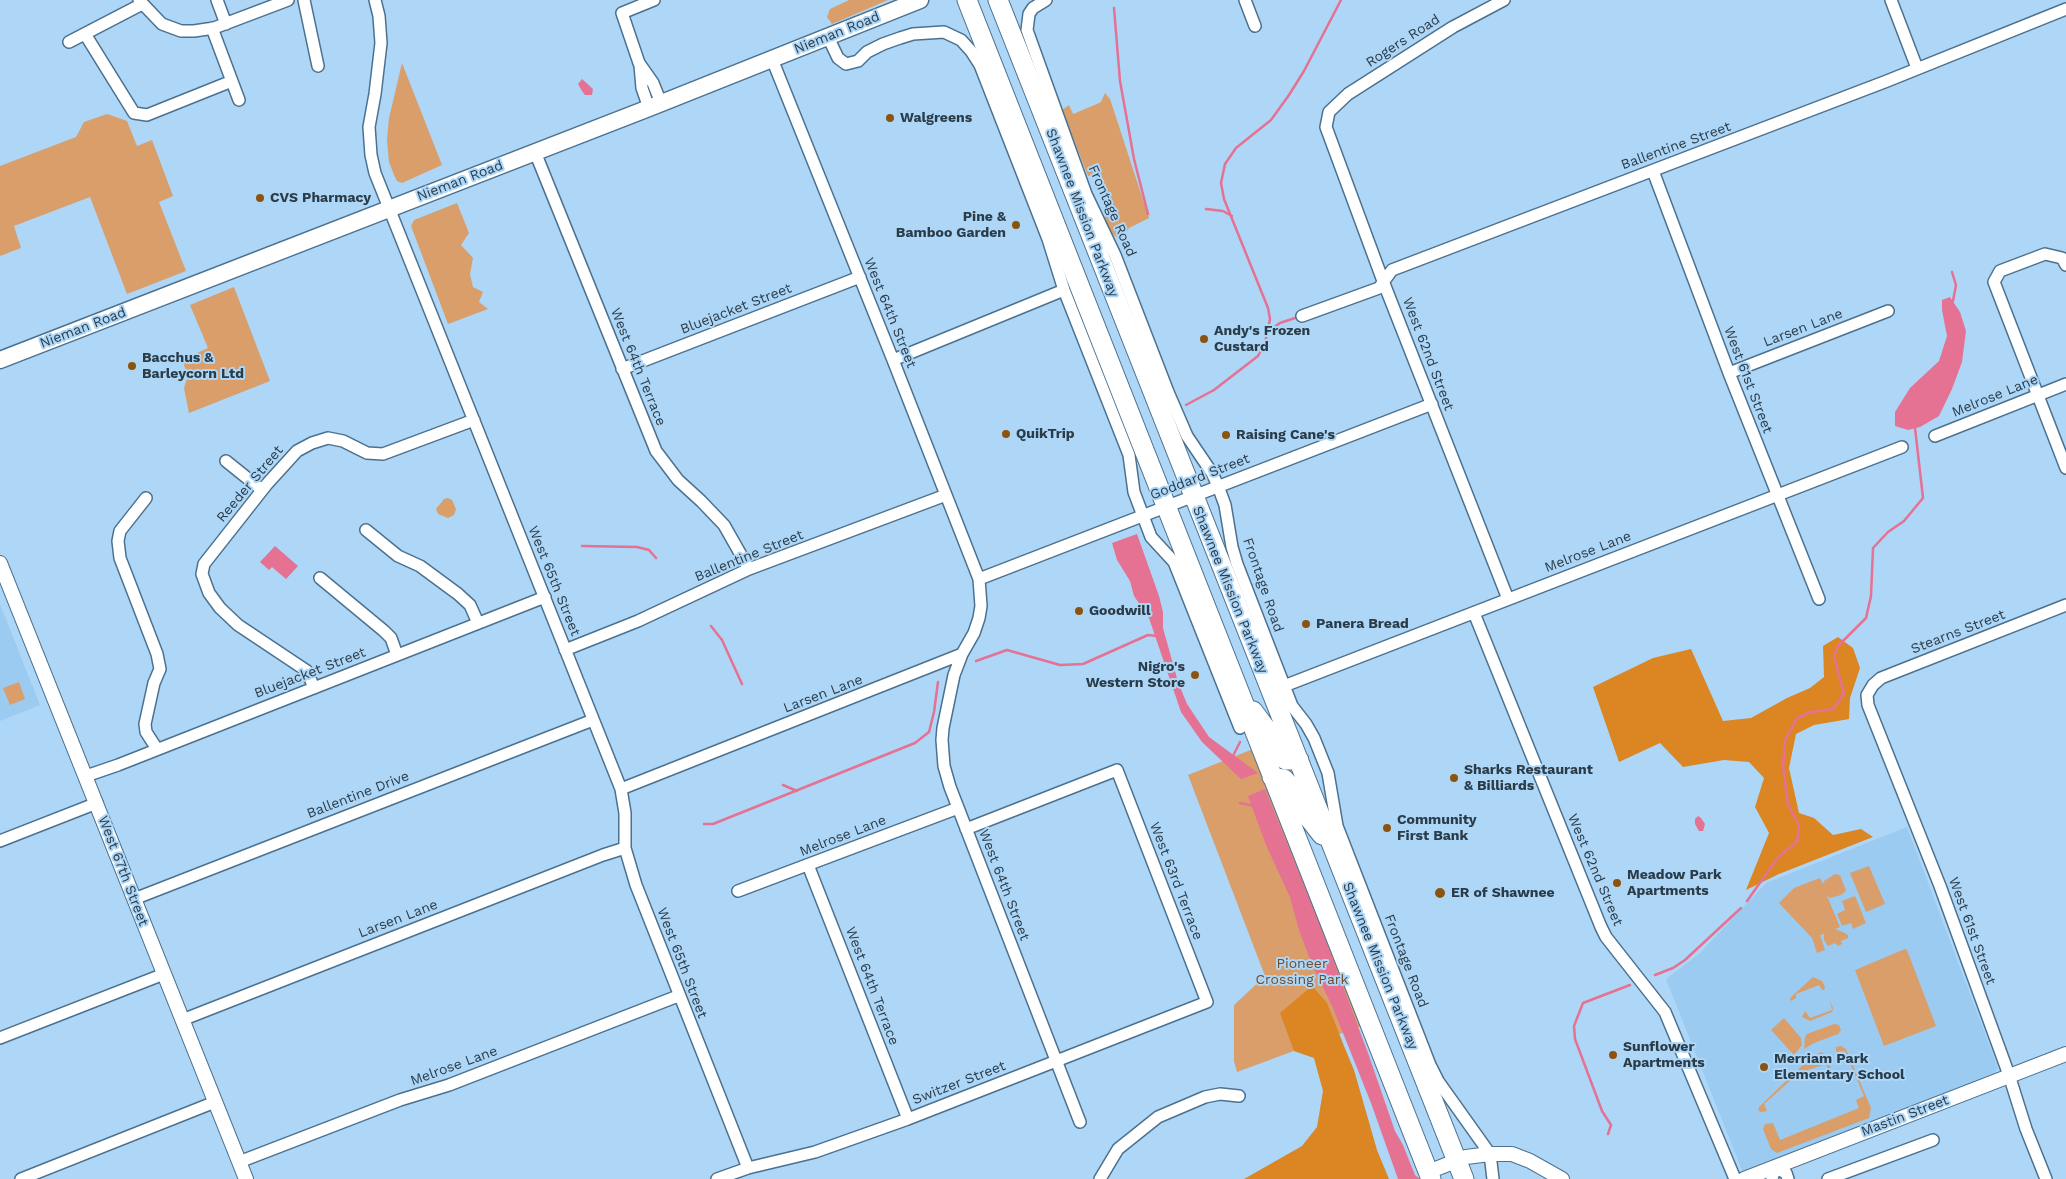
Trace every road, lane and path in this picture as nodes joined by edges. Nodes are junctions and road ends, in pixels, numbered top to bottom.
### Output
1 (217, 0) edge
2 (288, 0) edge
3 (304, 0) edge
4 (375, 0) edge
5 (654, 0) edge
6 (967, 0) edge
7 (998, 0) edge
8 (1046, 0) edge
9 (1245, 0) edge
10 (1504, 0) edge
11 (1891, 0) edge
12 (916, 1) edge
13 (140, 2) edge
14 (2066, 9) edge
15 (226, 24) junction
16 (1255, 26) dead end
17 (212, 28) junction
18 (85, 34) junction
19 (828, 37) junction
20 (69, 42) dead end
21 (772, 59) junction
22 (318, 66) dead end
23 (1917, 68) junction
24 (232, 81) junction
25 (240, 100) dead end
26 (655, 105) junction
27 (1326, 119) joint
28 (535, 152) junction
29 (1653, 171) junction
30 (389, 209) junction
31 (2064, 262) edge
32 (860, 277) junction
33 (1383, 281) junction
34 (1064, 290) junction
35 (1888, 312) dead end
36 (1302, 316) dead end
37 (0, 360) edge
38 (893, 360) junction
39 (622, 369) junction
40 (1729, 372) junction
41 (2066, 384) edge
42 (2037, 395) junction
43 (1432, 404) junction
44 (474, 420) junction
45 (1935, 436) dead end
46 (1902, 446) dead end
47 (226, 461) dead end
48 (2066, 468) edge
49 (1218, 486) junction
50 (262, 490) junction
51 (946, 495) junction
52 (1777, 495) junction
53 (1193, 496) junction
54 (146, 498) dead end
55 (1166, 506) junction
56 (1142, 515) junction
57 (366, 530) dead end
58 (0, 563) edge
59 (750, 569) junction
60 (320, 578) dead end
61 (979, 579) junction
62 (545, 597) junction
63 (1508, 599) junction
64 (1819, 599) dead end
65 (2066, 605) edge
66 (1474, 613) junction
67 (478, 623) junction
68 (565, 650) junction
69 (962, 654) junction
70 (397, 655) junction
71 (1284, 686) junction
72 (314, 688) junction
73 (1240, 694) junction
74 (1868, 694) joint
75 (593, 720) junction
76 (1240, 728) joint
77 (1261, 749) junction
78 (158, 750) junction
79 (1320, 752) junction
80 (1299, 760) junction
81 (86, 776) junction
82 (1272, 777) junction
83 (621, 789) junction
84 (97, 803) junction
85 (958, 808) junction
86 (966, 829) junction
87 (0, 841) edge
88 (625, 848) junction
89 (1336, 853) junction
90 (808, 865) junction
91 (738, 891) dead end
92 (134, 899) junction
93 (164, 974) junction
94 (678, 996) junction
95 (1207, 1002) joint
96 (182, 1020) junction
97 (0, 1038) edge
98 (2066, 1054) edge
99 (1056, 1061) junction
100 (2009, 1075) junction
101 (1239, 1096) dead end
102 (215, 1102) junction
103 (908, 1119) junction
104 (1080, 1122) dead end
105 (1933, 1140) dead end
106 (1490, 1154) junction
107 (1457, 1160) junction
108 (239, 1162) junction
109 (748, 1168) junction
110 (1773, 1173) edge
111 (1429, 1175) edge
112 (21, 1179) edge
113 (246, 1179) edge
114 (717, 1179) edge
115 (1100, 1179) edge
116 (1464, 1179) edge
117 (1493, 1179) edge
118 (1562, 1179) edge
119 (1735, 1179) edge
120 (1744, 1179) edge
121 (1788, 1179) edge
122 (1828, 1179) edge
123 (2046, 1179) edge

1 - 15 street
2 - 15 street
3 - 22 street
4 - 30 street, West 65th Street
5 - 26 street
6 - 55 highway, Shawnee Mission Parkway
7 - 53 highway, Shawnee Mission Parkway
8 - 49 street, Frontage Road
9 - 16 street
10 - 27 street, Rogers Road
11 - 23 street
12 - 19 main road, Nieman Road
13 - 17 street
13 - 18 street
14 - 23 street, Ballentine Street
15 - 17 street
17 - 24 street
18 - 20 street
18 - 24 street
19 - 21 main road, Nieman Road
19 - 34 street
21 - 26 main road, Nieman Road
21 - 32 street, West 64th Street
23 - 29 street, Ballentine Street
24 - 25 street
26 - 28 main road, Nieman Road
27 - 33 street, West 62nd Street
28 - 30 main road, Nieman Road
28 - 39 street, West 64th Terrace
29 - 33 street, Ballentine Street
29 - 40 street, West 61st Street
30 - 37 main road, Nieman Road
30 - 44 street, West 65th Street
31 - 42 street
32 - 38 street, West 64th Street
32 - 39 street, Bluejacket Street
33 - 36 street, Ballentine Street
33 - 43 street, West 62nd Street
34 - 38 street
34 - 56 street
35 - 40 street, Larsen Lane
38 - 51 street, West 64th Street
39 - 59 street, West 64th Terrace
40 - 52 street, West 61st Street
41 - 42 street, Melrose Lane
42 - 45 street, Melrose Lane
42 - 48 street
43 - 49 street, Goddard Street
43 - 63 street, West 62nd Street
44 - 50 street, Reeder Street
44 - 62 street, West 65th Street
46 - 52 street, Melrose Lane
47 - 50 street
49 - 53 street, Goddard Street
49 - 71 street, Frontage Road
50 - 72 street, Reeder Street
51 - 59 street, Ballentine Street
51 - 61 street, West 64th Street
52 - 63 street, Melrose Lane
52 - 64 street, West 61st Street
53 - 55 street, Goddard Street
53 - 80 highway, Shawnee Mission Parkway
54 - 78 street
55 - 56 street, Goddard Street
55 - 73 highway, Shawnee Mission Parkway
56 - 61 street, Goddard Street
56 - 76 street
57 - 67 street
58 - 81 street, West 67th Street
59 - 68 street, Ballentine Street
60 - 70 street
61 - 69 street
62 - 67 street, Bluejacket Street
62 - 68 street, West 65th Street
63 - 66 street, Melrose Lane
65 - 74 street, Stearns Street
66 - 71 street, Melrose Lane
66 - 119 street, West 62nd Street
67 - 70 street, Bluejacket Street
68 - 75 street, West 65th Street
69 - 83 street, Larsen Lane
69 - 85 street, West 64th Street
70 - 72 street, Bluejacket Street
71 - 79 street, Frontage Road
72 - 78 street, Bluejacket Street
73 - 77 highway, Shawnee Mission Parkway
73 - 80 highway
74 - 100 street, West 61st Street
75 - 83 street, West 65th Street
75 - 92 street, Ballentine Drive
76 - 77 highway
77 - 82 highway, Shawnee Mission Parkway
78 - 81 street, Bluejacket Street
79 - 80 street
79 - 106 street, Frontage Road
80 - 89 highway, Shawnee Mission Parkway
81 - 84 street, West 67th Street
82 - 89 highway
82 - 111 highway, Shawnee Mission Parkway
83 - 88 street, West 65th Street
84 - 87 street
84 - 92 street, West 67th Street
85 - 86 street, West 64th Street
85 - 90 street, Melrose Lane
86 - 95 street, West 63rd Terrace
86 - 99 street, West 64th Street
88 - 94 street, West 65th Street
88 - 96 street, Larsen Lane
89 - 107 highway, Shawnee Mission Parkway
90 - 91 street, Melrose Lane
90 - 103 street, West 64th Terrace
92 - 93 street, West 67th Street
93 - 96 street, West 67th Street
93 - 97 street
94 - 108 street, Melrose Lane
94 - 109 street, West 65th Street
95 - 99 street, Switzer Street
96 - 102 street, West 67th Street
98 - 100 street, Mastin Street
99 - 103 street, Switzer Street
99 - 104 street, West 64th Street
100 - 110 street, Mastin Street
100 - 123 street, West 61st Street
101 - 115 street
102 - 108 street, West 67th Street
102 - 112 street
103 - 109 street, Switzer Street
105 - 122 street
106 - 107 street
106 - 117 street, Frontage Road
106 - 118 street
107 - 111 street
107 - 116 highway, Shawnee Mission Parkway
108 - 113 street, West 67th Street
109 - 114 street, Switzer Street
110 - 120 street, Mastin Street
110 - 121 street

